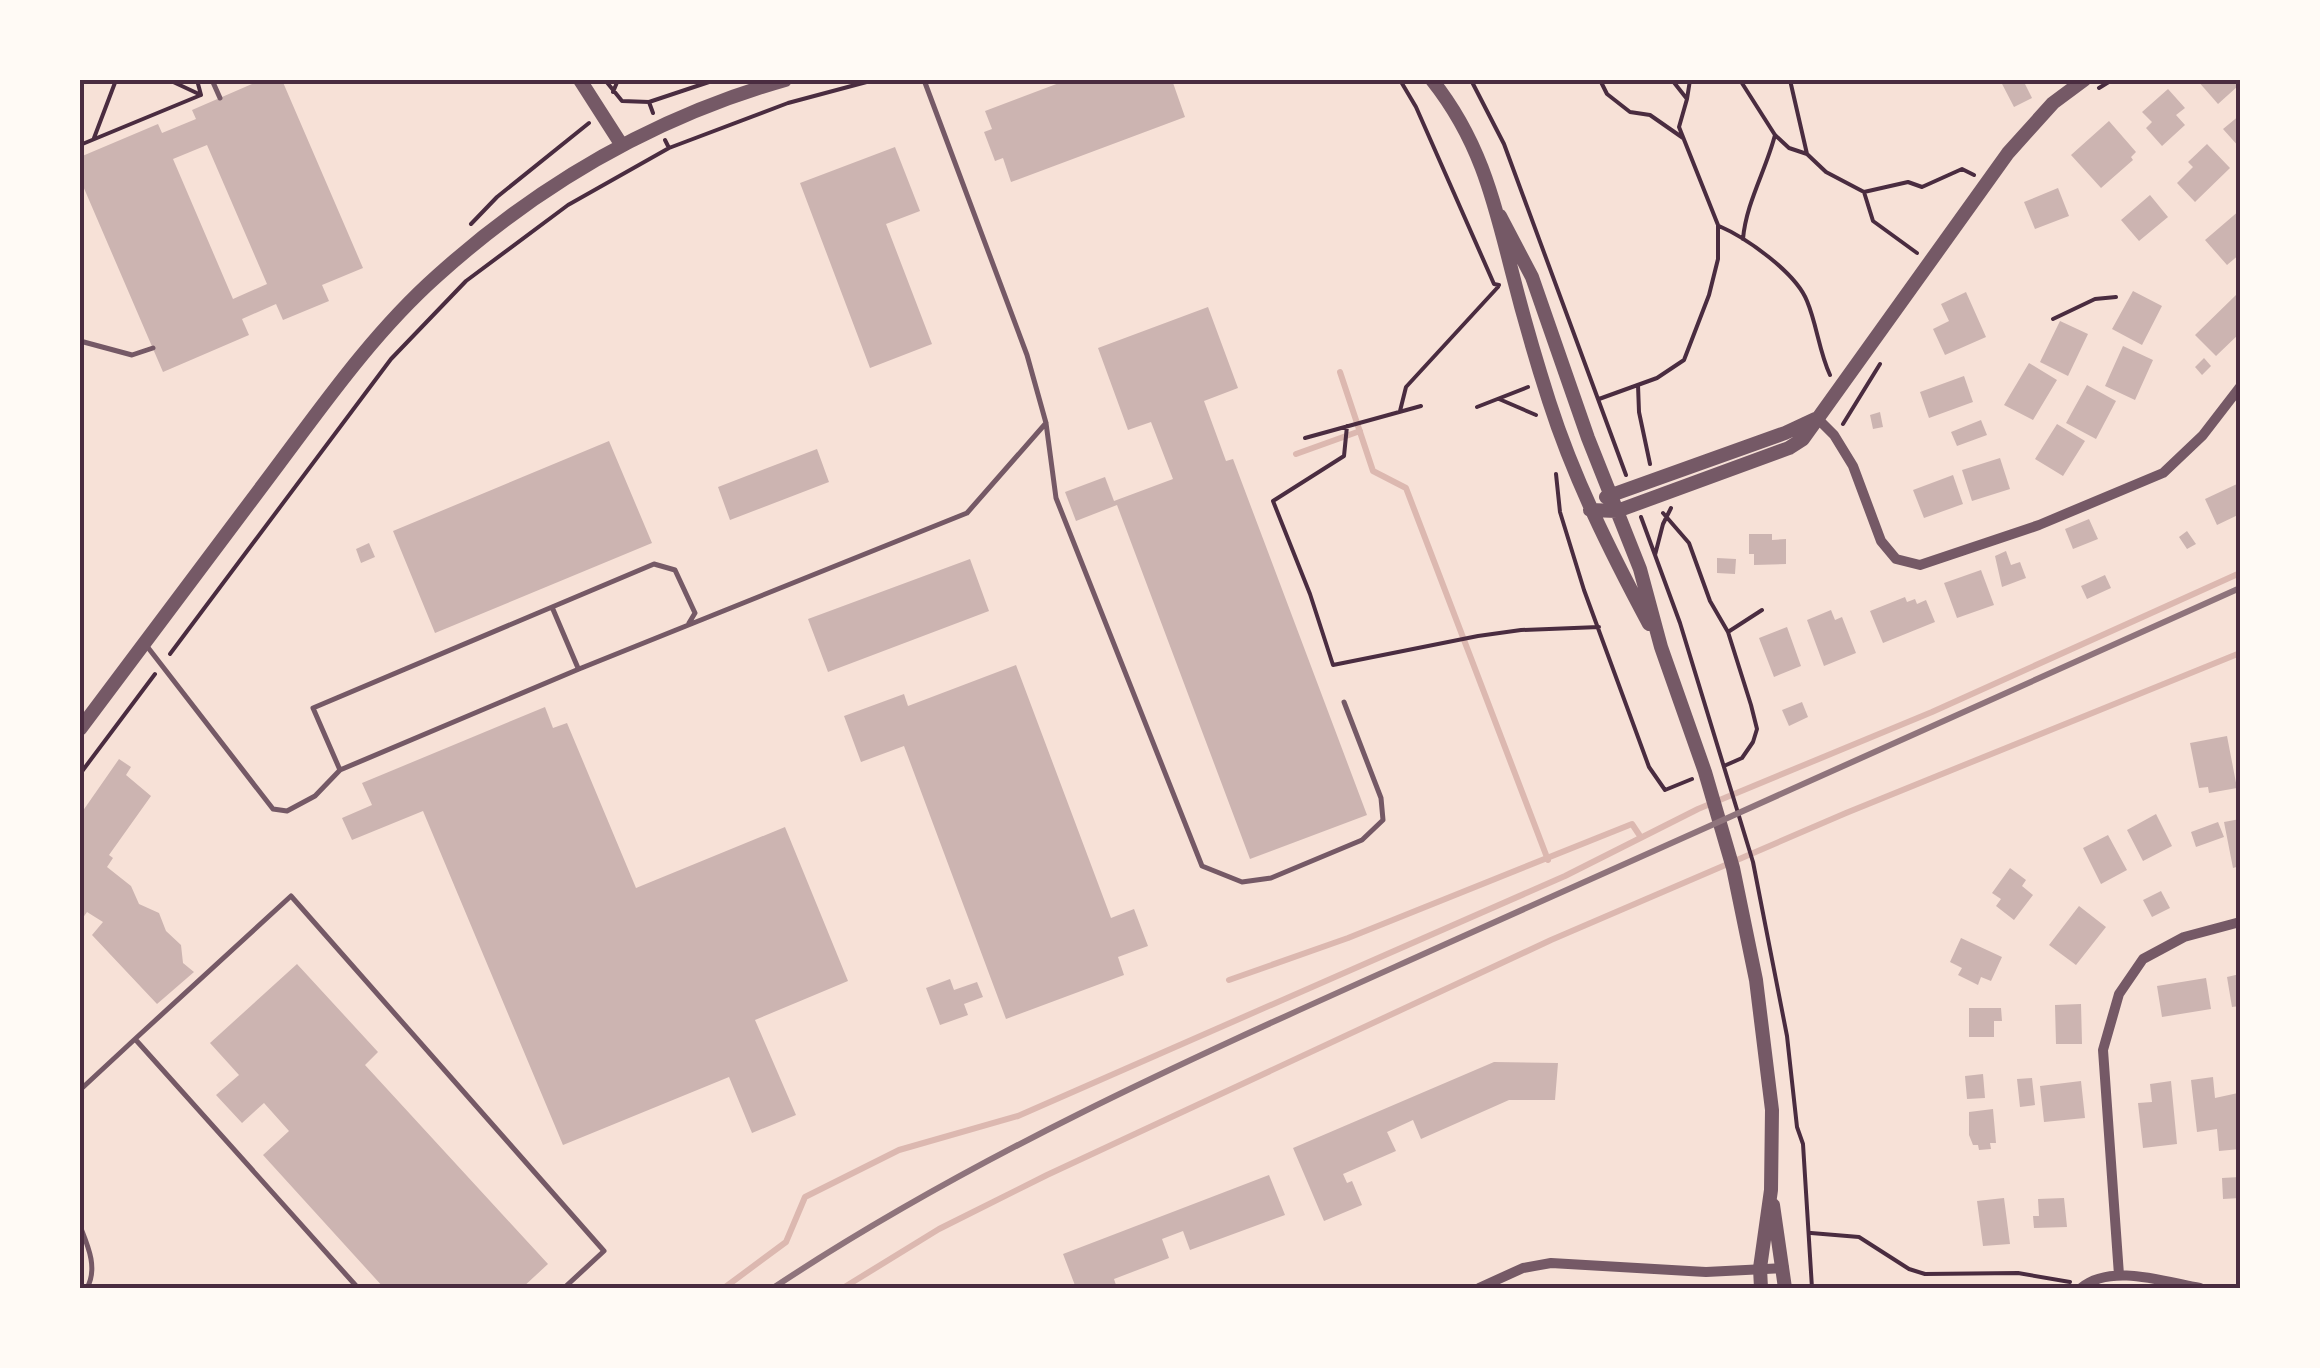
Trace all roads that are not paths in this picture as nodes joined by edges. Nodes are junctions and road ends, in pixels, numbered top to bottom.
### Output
1 (212, 80) edge
2 (580, 80) edge
3 (785, 80) edge
4 (924, 80) edge
5 (1432, 80) edge
6 (2084, 80) edge
7 (220, 98) dead end
8 (621, 144) junction
9 (1500, 216) junction
10 (80, 341) edge
11 (153, 348) dead end
12 (2240, 387) edge
13 (1817, 418) junction
14 (1046, 423) junction
15 (1611, 493) junction
16 (1590, 510) junction
17 (1617, 510) junction
18 (552, 606) junction
19 (688, 626) junction
20 (145, 643) junction
21 (1661, 646) junction
22 (579, 669) junction
23 (1344, 702) dead end
24 (80, 729) edge
25 (340, 770) junction
26 (2240, 922) edge
27 (136, 1039) junction
28 (80, 1090) edge
29 (1770, 1190) junction
30 (80, 1226) edge
31 (1760, 1268) junction
32 (1784, 1268) junction
33 (2119, 1275) junction
34 (2083, 1286) edge
35 (87, 1288) edge
36 (358, 1288) edge
37 (564, 1288) edge
38 (1478, 1288) edge
39 (1761, 1288) edge
40 (1785, 1288) edge
41 (2200, 1288) edge

1 - 7 lane
2 - 8 street
3 - 8 street
4 - 14 lane
5 - 9 street
6 - 13 street
8 - 20 street
9 - 15 street
9 - 16 street
10 - 11 lane
12 - 13 street
13 - 15 street
13 - 17 street
14 - 19 lane
14 - 23 lane
15 - 16 street
15 - 17 street
16 - 17 street
16 - 21 street
17 - 21 street
18 - 19 lane
18 - 22 lane
18 - 25 lane
19 - 22 lane
20 - 24 street
20 - 25 lane
21 - 29 street
22 - 25 lane
26 - 33 street
27 - 28 lane
27 - 36 lane
27 - 37 lane
29 - 31 street
29 - 32 street
30 - 35 lane
31 - 32 street
31 - 38 street
31 - 39 street
32 - 40 street
33 - 34 street
33 - 41 street

